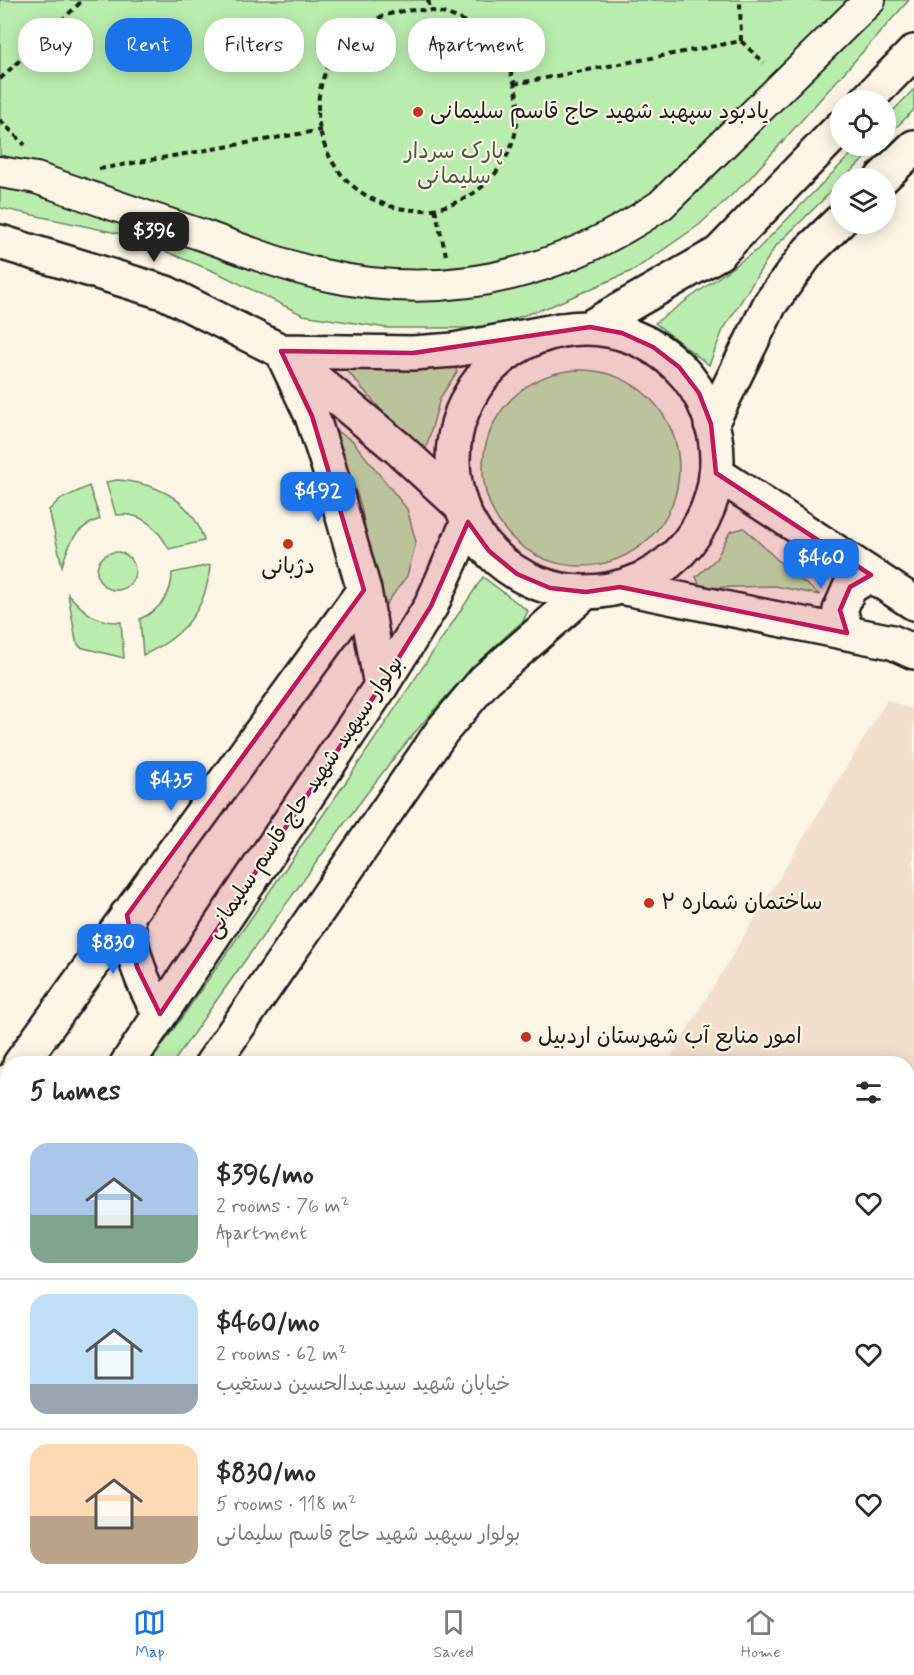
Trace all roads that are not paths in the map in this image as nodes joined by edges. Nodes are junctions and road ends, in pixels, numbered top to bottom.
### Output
1 (870, 0) edge
2 (914, 52) edge
3 (877, 90) edge
4 (830, 138) edge
5 (914, 147) edge
6 (892, 168) edge
7 (0, 172) edge
8 (830, 230) edge
9 (0, 242) edge
10 (575, 329) junction
11 (281, 351) junction
12 (711, 424) junction
13 (716, 473) junction
14 (464, 514) junction
15 (871, 575) junction
16 (620, 587) junction
17 (364, 590) junction
18 (586, 592) junction
19 (914, 603) edge
20 (847, 633) junction
21 (914, 652) edge
22 (381, 686) junction
23 (127, 915) junction
24 (160, 1014) junction
25 (26, 1056) edge
26 (132, 1056) edge
27 (218, 1056) edge

1 - 7 street
2 - 3 main road
4 - 10 main road
5 - 6 main road
8 - 12 main road
9 - 11 main road
10 - 11 main road
10 - 12 main road
10 - 14 main road
11 - 14 main road
11 - 17 main road
12 - 13 main road
13 - 15 main road
13 - 16 main road
14 - 18 main road
14 - 22 main road, بولوار سپهبد شهید حاج قاسم سلیمانی
15 - 19 main road
15 - 20 main road
16 - 18 main road
16 - 20 main road
17 - 22 main road
17 - 23 main road
18 - 27 main road
20 - 21 main road
22 - 24 main road, بولوار سپهبد شهید حاج قاسم سلیمانی
23 - 24 main road
23 - 25 main road
24 - 26 main road, بولوار سپهبد شهید حاج قاسم سلیمانی

